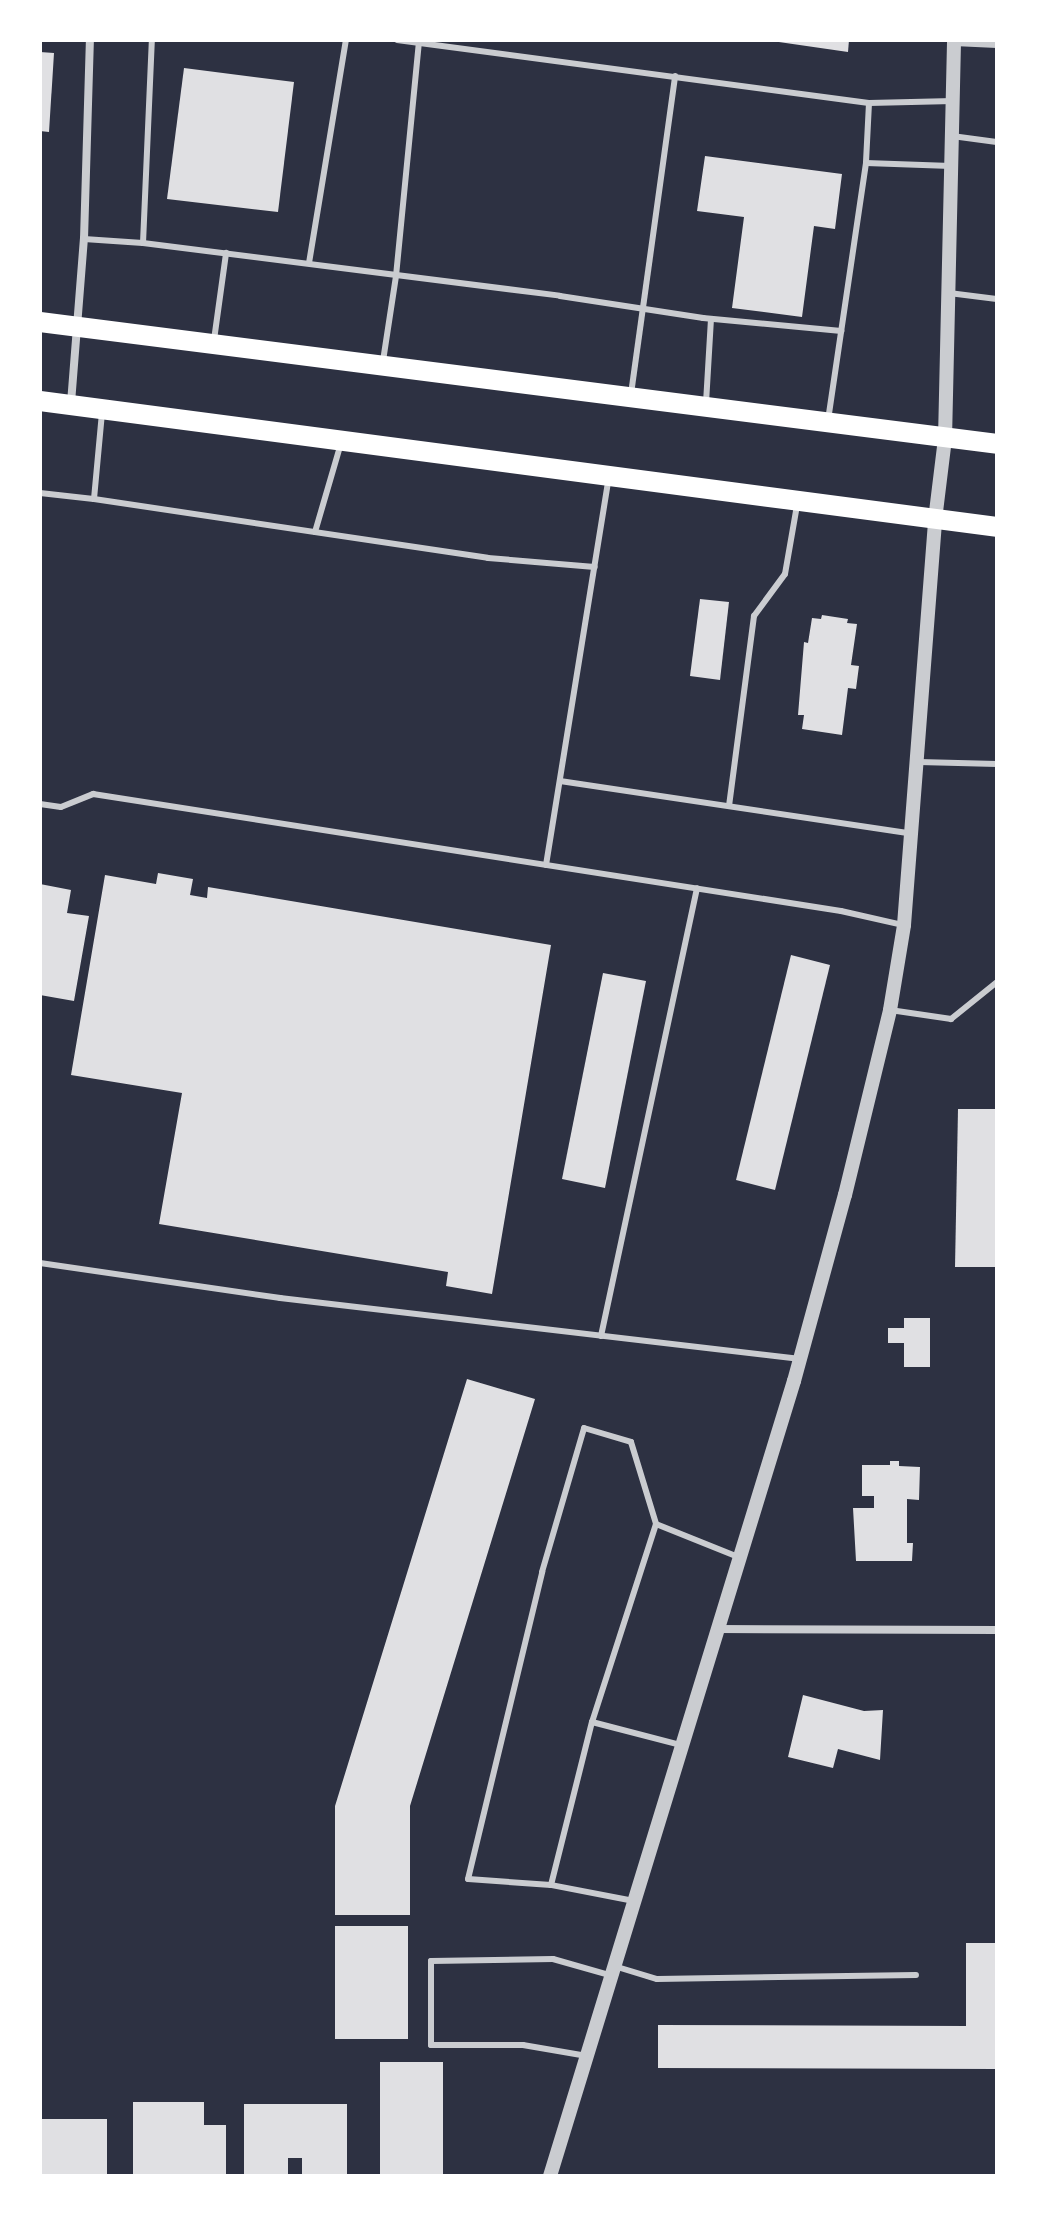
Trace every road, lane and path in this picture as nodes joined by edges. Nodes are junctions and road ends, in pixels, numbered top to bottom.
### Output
1 (90, 40) edge
2 (152, 40) edge
3 (346, 40) edge
4 (397, 40) edge
5 (419, 42) junction
6 (954, 42) edge
7 (997, 45) edge
8 (675, 76) junction
9 (953, 101) junction
10 (869, 103) junction
11 (952, 136) junction
12 (997, 142) edge
13 (866, 163) junction
14 (951, 166) junction
15 (84, 239) junction
16 (143, 243) junction
17 (226, 253) junction
18 (309, 263) junction
19 (396, 276) junction
20 (949, 293) junction
21 (997, 299) edge
22 (640, 309) junction
23 (711, 319) junction
24 (40, 322) edge
25 (79, 327) junction
26 (841, 331) junction
27 (213, 344) junction
28 (382, 366) junction
29 (631, 398) junction
30 (40, 401) edge
31 (71, 405) junction
32 (705, 408) junction
33 (102, 409) junction
34 (828, 423) junction
35 (945, 439) junction
36 (342, 440) junction
37 (997, 444) edge
38 (610, 474) junction
39 (40, 493) edge
40 (94, 499) junction
41 (797, 502) junction
42 (935, 520) junction
43 (997, 527) edge
44 (315, 532) junction
45 (595, 567) junction
46 (919, 762) junction
47 (997, 764) edge
48 (560, 781) junction
49 (40, 804) edge
50 (729, 806) junction
51 (911, 834) junction
52 (546, 865) junction
53 (697, 888) junction
54 (904, 925) junction
55 (997, 982) edge
56 (890, 1010) junction
57 (40, 1263) edge
58 (601, 1336) junction
59 (800, 1359) junction
60 (656, 1524) junction
61 (739, 1558) junction
62 (717, 1629) junction
63 (997, 1630) edge
64 (592, 1722) junction
65 (681, 1745) junction
66 (551, 1885) junction
67 (634, 1901) junction
68 (612, 1971) junction
69 (916, 1975) dead end
70 (587, 2056) junction
71 (550, 2176) edge

1 - 15 street
2 - 16 lane
3 - 18 lane
4 - 5 lane
5 - 8 lane
5 - 19 lane
6 - 7 lane
6 - 9 street
8 - 10 lane
8 - 22 lane
9 - 10 lane
9 - 11 street
10 - 13 lane
11 - 12 lane
11 - 14 street
13 - 14 lane
13 - 26 lane
14 - 20 street
15 - 16 lane
15 - 25 street
16 - 17 lane
17 - 18 lane
17 - 27 lane
18 - 19 lane
19 - 22 lane
19 - 28 lane
20 - 21 lane
20 - 35 street
22 - 23 lane
22 - 29 lane
23 - 26 lane
23 - 32 lane
24 - 25 main road
25 - 27 main road
25 - 31 street
26 - 34 lane
27 - 28 main road
28 - 29 main road
29 - 32 main road
30 - 31 main road
31 - 33 main road
32 - 34 main road
33 - 36 main road
33 - 40 lane
34 - 35 main road
35 - 37 main road
35 - 42 street
36 - 38 main road
36 - 44 lane
38 - 41 main road
38 - 45 lane
39 - 40 lane
40 - 44 lane
41 - 42 main road
41 - 50 lane
42 - 43 main road
42 - 46 street
44 - 45 lane
45 - 48 lane
46 - 47 lane
46 - 51 street
48 - 50 lane
48 - 52 lane
49 - 52 lane
50 - 51 lane
51 - 54 street
52 - 53 lane
53 - 54 lane
53 - 58 lane
54 - 56 street
55 - 56 lane
56 - 59 street
57 - 58 lane
58 - 59 lane
59 - 61 street
60 - 61 lane
60 - 64 lane
60 - 66 lane
61 - 62 street
62 - 63 street
62 - 65 street
64 - 65 lane
64 - 66 lane
65 - 67 street
66 - 67 lane
67 - 68 street
68 - 69 lane
68 - 70 street
68 - 70 lane
70 - 71 street

